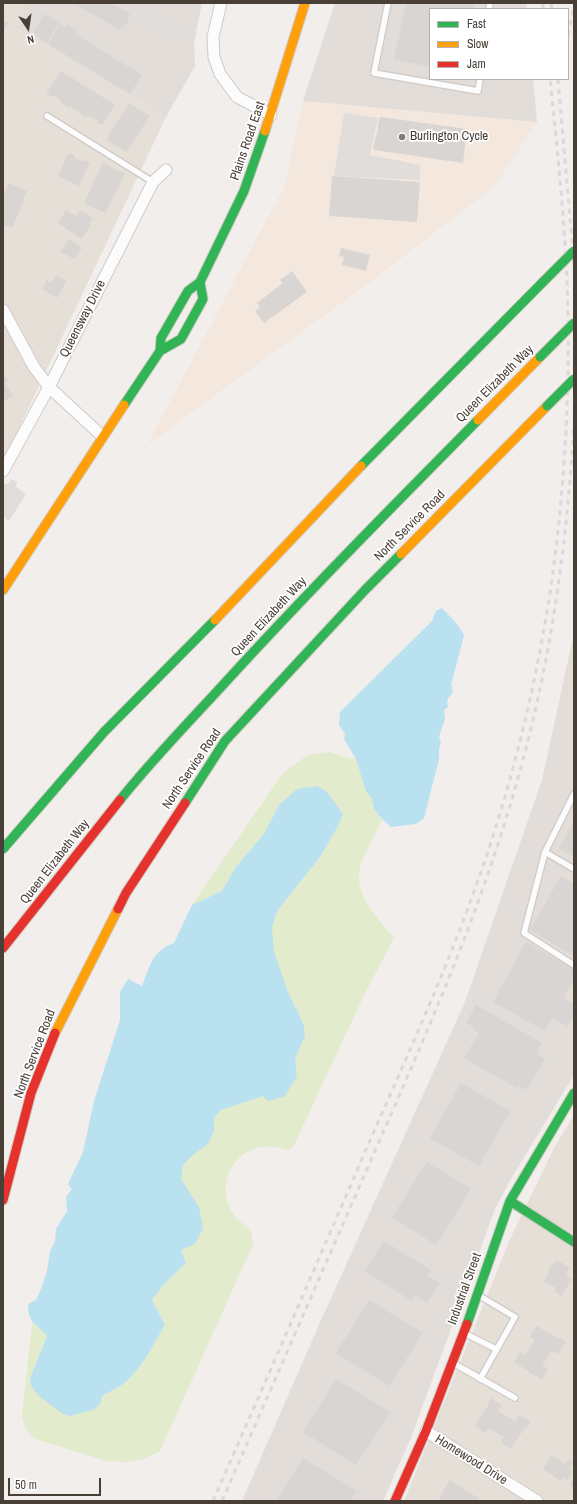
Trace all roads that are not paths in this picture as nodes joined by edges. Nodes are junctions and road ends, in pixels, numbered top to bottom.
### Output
1 (221, 3) edge
2 (305, 3) edge
3 (388, 3) edge
4 (480, 80) edge
5 (47, 116) dead end
6 (271, 116) junction
7 (166, 170) dead end
8 (153, 182) junction
9 (574, 251) edge
10 (200, 282) junction
11 (3, 310) edge
12 (574, 323) edge
13 (160, 350) junction
14 (574, 378) edge
15 (49, 387) junction
16 (102, 436) junction
17 (3, 471) edge
18 (3, 590) edge
19 (574, 794) edge
20 (3, 849) edge
21 (545, 852) junction
22 (574, 869) edge
23 (3, 948) edge
24 (574, 964) edge
25 (574, 1093) edge
26 (3, 1200) edge
27 (510, 1201) junction
28 (574, 1242) edge
29 (477, 1295) junction
30 (463, 1333) junction
31 (496, 1349) junction
32 (452, 1362) junction
33 (480, 1379) junction
34 (515, 1398) dead end
35 (426, 1431) junction
36 (395, 1501) edge
37 (537, 1501) edge

1 - 6 street
2 - 6 main road, Plains Road East
3 - 4 lane
5 - 8 lane
6 - 10 main road, Plains Road East
7 - 8 street, Queensway Drive
8 - 15 street, Queensway Drive
9 - 20 main road, bridge
10 - 13 main road, Plains Road East
10 - 13 main road, Plains Road East
11 - 15 street
12 - 23 main road, Queen Elizabeth Way, bridge
13 - 16 main road, Plains Road East
14 - 26 main road, North Service Road, bridge
15 - 16 street
15 - 17 street, Queensway Drive
16 - 18 main road
19 - 21 lane
21 - 22 lane
21 - 24 lane
25 - 27 main road, Industrial Street
27 - 28 main road
27 - 29 main road, Industrial Street
29 - 30 main road, Industrial Street
29 - 31 lane
30 - 31 lane
30 - 32 main road, Industrial Street
31 - 33 lane
32 - 33 lane
32 - 35 main road, Industrial Street
33 - 34 lane
35 - 36 main road, Industrial Street
35 - 37 street, Homewood Drive

